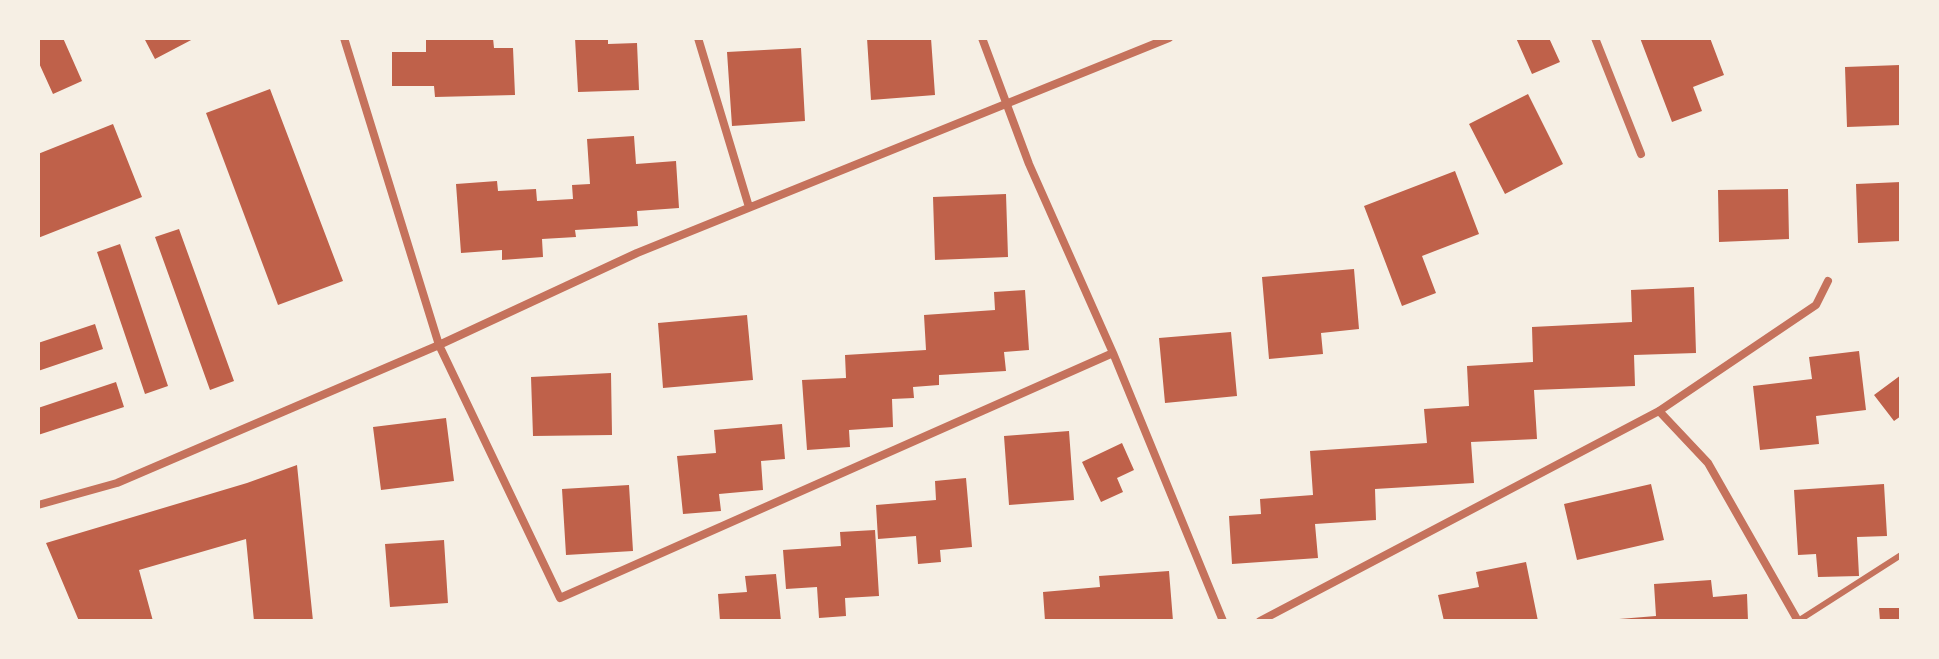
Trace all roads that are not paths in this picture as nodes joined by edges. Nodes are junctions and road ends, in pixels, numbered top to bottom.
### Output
1 (344, 38) edge
2 (698, 38) edge
3 (982, 38) edge
4 (1169, 38) edge
5 (1595, 38) edge
6 (1006, 102) junction
7 (1641, 154) dead end
8 (749, 207) junction
9 (1828, 281) dead end
10 (439, 345) junction
11 (1113, 353) junction
12 (1659, 411) junction
13 (38, 505) edge
14 (1901, 555) edge
15 (1223, 621) edge
16 (1260, 621) edge
17 (1798, 621) edge

1 - 10 street
2 - 8 street
3 - 6 street
4 - 6 street
5 - 7 street
6 - 8 street
6 - 11 street
8 - 10 street
9 - 12 street
10 - 11 street
10 - 13 street
11 - 15 street
12 - 16 street
12 - 17 street
14 - 17 lane

